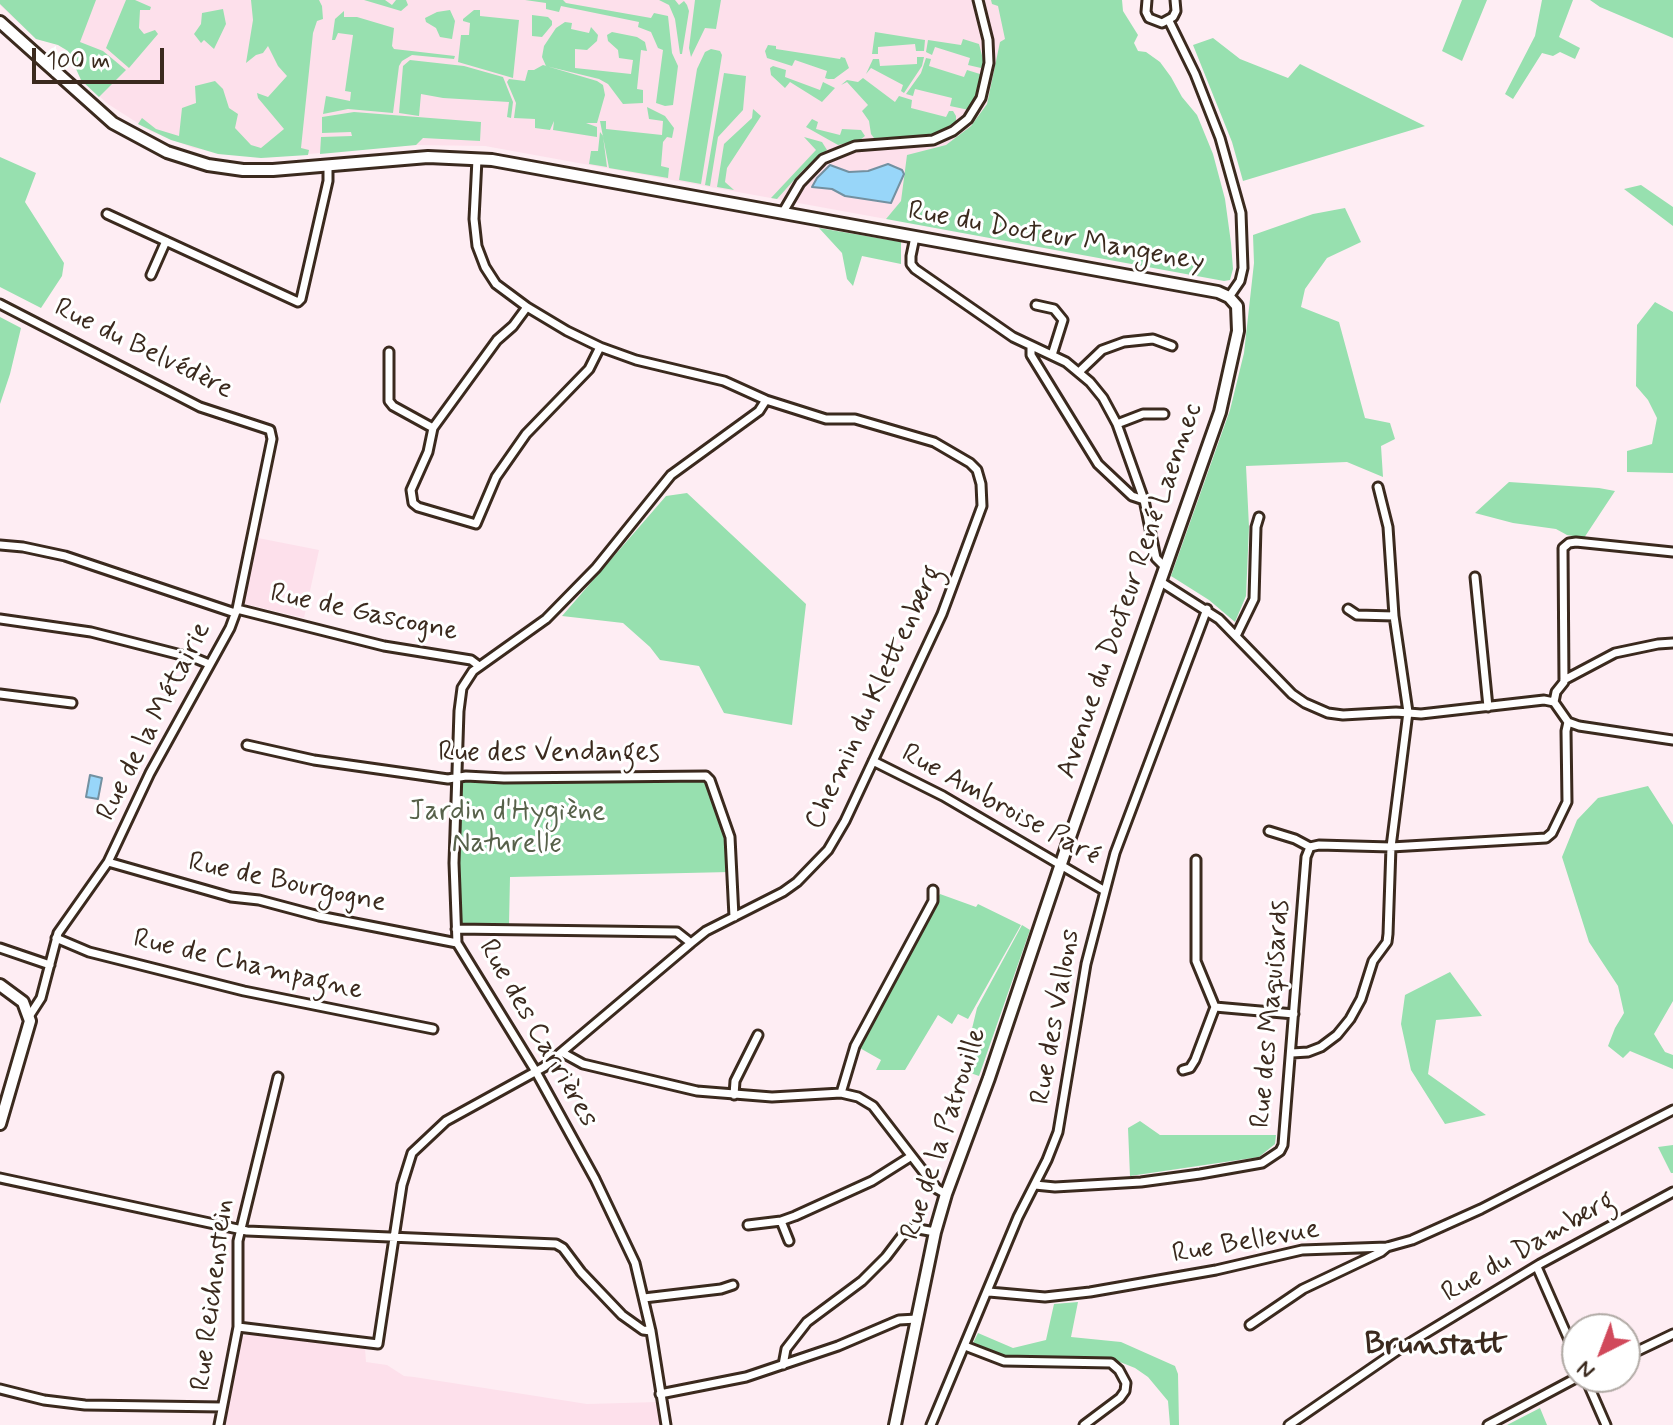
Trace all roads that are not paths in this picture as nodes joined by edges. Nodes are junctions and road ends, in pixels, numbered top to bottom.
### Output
1 (978, 0) edge
2 (1147, 0) edge
3 (1175, 0) edge
4 (1169, 21) junction
5 (0, 22) edge
6 (477, 159) junction
7 (328, 166) junction
8 (783, 212) junction
9 (107, 214) dead end
10 (915, 237) junction
11 (166, 241) junction
12 (151, 275) dead end
13 (1229, 297) junction
14 (0, 304) edge
15 (1036, 305) dead end
16 (527, 307) junction
17 (1238, 331) joint
18 (1172, 346) dead end
19 (600, 347) junction
20 (1031, 347) junction
21 (389, 352) dead end
22 (1052, 355) junction
23 (1079, 372) junction
24 (766, 400) junction
25 (1164, 414) dead end
26 (1117, 424) junction
27 (433, 428) junction
28 (270, 430) joint
29 (1378, 487) dead end
30 (1144, 500) junction
31 (1259, 517) dead end
32 (0, 545) edge
33 (1673, 552) edge
34 (1166, 568) junction
35 (1475, 577) dead end
36 (1161, 582) junction
37 (1207, 609) junction
38 (1348, 609) dead end
39 (236, 611) junction
40 (1394, 616) junction
41 (0, 619) edge
42 (1236, 636) junction
43 (1673, 643) edge
44 (209, 664) junction
45 (479, 666) junction
46 (1564, 680) junction
47 (0, 694) edge
48 (1554, 702) junction
49 (72, 703) dead end
50 (1488, 707) junction
51 (1408, 712) junction
52 (1568, 722) junction
53 (1673, 740) edge
54 (247, 745) dead end
55 (873, 761) junction
56 (456, 777) junction
57 (1269, 831) dead end
58 (1310, 847) junction
59 (1391, 847) junction
60 (1196, 860) dead end
61 (108, 862) junction
62 (1061, 865) junction
63 (933, 890) dead end
64 (1105, 891) junction
65 (734, 917) junction
66 (456, 929) junction
67 (56, 938) junction
68 (457, 943) junction
69 (691, 943) junction
70 (0, 948) edge
71 (50, 965) junction
72 (0, 985) edge
73 (1215, 1007) junction
74 (1294, 1014) junction
75 (30, 1015) junction
76 (433, 1029) dead end
77 (758, 1035) dead end
78 (563, 1053) junction
79 (1292, 1053) junction
80 (535, 1070) junction
81 (1183, 1070) dead end
82 (278, 1077) dead end
83 (841, 1093) junction
84 (734, 1095) junction
85 (1673, 1110) edge
86 (0, 1124) edge
87 (910, 1157) junction
88 (0, 1178) edge
89 (1035, 1185) junction
90 (1673, 1192) edge
91 (946, 1194) junction
92 (781, 1221) junction
93 (748, 1225) dead end
94 (241, 1229) junction
95 (935, 1232) junction
96 (393, 1235) junction
97 (789, 1241) dead end
98 (1387, 1247) junction
99 (1537, 1267) junction
100 (733, 1285) dead end
101 (989, 1292) junction
102 (644, 1298) junction
103 (917, 1319) junction
104 (1561, 1322) edge
105 (1250, 1325) dead end
106 (238, 1327) junction
107 (651, 1331) junction
108 (1673, 1334) edge
109 (965, 1346) junction
110 (1641, 1349) edge
111 (783, 1365) junction
112 (1561, 1386) edge
113 (0, 1389) edge
114 (1592, 1393) edge
115 (660, 1394) junction
116 (222, 1407) junction
117 (219, 1425) edge
118 (666, 1425) edge
119 (895, 1425) edge
120 (931, 1425) edge
121 (1084, 1425) edge
122 (1289, 1425) edge
123 (1488, 1425) edge
124 (1606, 1425) edge

1 - 8 street
2 - 4 street
3 - 4 street
4 - 13 street
5 - 7 street, Rue du Docteur Mangeney
6 - 7 street, Rue du Docteur Mangeney
6 - 8 street, Rue du Docteur Mangeney
6 - 16 street, Chemin du Klettenberg
7 - 11 street
8 - 10 street, Rue du Docteur Mangeney
9 - 11 street
10 - 13 street, Rue du Docteur Mangeney
10 - 20 street
11 - 12 street
13 - 17 street, Rue du Docteur Mangeney
14 - 28 street, Rue du Belvédère
15 - 22 street
16 - 19 street, Chemin du Klettenberg
16 - 27 street
17 - 34 street, Avenue du Docteur René Laennec
18 - 23 street
19 - 24 street, Chemin du Klettenberg
19 - 27 street
20 - 22 street
20 - 30 street
21 - 27 street
22 - 23 street
23 - 26 street
24 - 45 street, Rue des Carrières
24 - 55 street, Chemin du Klettenberg
25 - 26 street
26 - 30 street
28 - 39 street, Rue de la Métairie
29 - 40 street
30 - 34 street
31 - 42 street
32 - 39 street, Rue de Gascogne
33 - 46 street
34 - 36 street, Avenue du Docteur René Laennec
35 - 50 street
36 - 37 street
36 - 62 street, Avenue du Docteur René Laennec
37 - 42 street
37 - 64 street, Rue des Vallons
38 - 40 street
39 - 44 street, Rue de la Métairie
39 - 45 street, Rue de Gascogne
40 - 51 street
41 - 44 street
42 - 51 street
43 - 46 street
44 - 61 street, Rue de la Métairie
45 - 56 street, Rue des Carrières
46 - 48 street
47 - 49 street
48 - 50 street
48 - 52 street
50 - 51 street
51 - 59 street
52 - 53 street
52 - 59 street
54 - 56 street, Rue des Vendanges
55 - 62 street, Rue Ambroise Paré
55 - 65 street, Chemin du Klettenberg
56 - 65 street, Rue des Vendanges
56 - 66 street, Rue des Carrières
57 - 58 street
58 - 59 street
58 - 74 street, Rue des Maquisards
59 - 79 street
60 - 73 street
61 - 67 street, Rue de la Métairie
61 - 68 street, Rue de Bourgogne
62 - 64 street, Rue Ambroise Paré
62 - 91 street, Rue de la Patrouille
63 - 83 street
64 - 89 street, Rue des Vallons
65 - 69 street, Chemin du Klettenberg
66 - 68 street, Rue des Carrières
66 - 69 street
67 - 71 street, Rue de la Métairie
67 - 76 street, Rue de Champagne
68 - 80 street, Rue des Carrières
69 - 78 street, Chemin du Klettenberg
70 - 71 street
71 - 75 street, Rue de la Métairie
72 - 75 street
73 - 74 street
73 - 81 street
74 - 79 street, Rue des Maquisards
75 - 86 street
77 - 84 street
78 - 80 street, Chemin du Klettenberg
78 - 84 street
79 - 89 street, Rue des Maquisards
80 - 96 street, Chemin du Klettenberg
80 - 102 street, Rue des Carrières
82 - 94 street, Rue Reichenstein
83 - 84 street
83 - 87 street
85 - 98 street, Rue Bellevue
87 - 91 street
87 - 92 street
88 - 94 street
89 - 101 street, Rue des Vallons
90 - 99 street, Rue du Damberg
91 - 95 street, Rue de la Patrouille
92 - 93 street
92 - 97 street
94 - 96 street
94 - 106 street, Rue Reichenstein
95 - 103 street, Rue de la Patrouille
95 - 111 street
96 - 106 street, Chemin du Klettenberg
96 - 107 street
98 - 101 street, Rue Bellevue
98 - 105 street
99 - 104 street
99 - 122 street, Rue du Damberg
100 - 102 street
101 - 109 street, Rue des Vallons
102 - 107 street, Rue des Carrières
103 - 111 street
103 - 119 street, Rue de la Patrouille
106 - 116 street, Rue Reichenstein
107 - 115 street, Rue des Carrières
108 - 110 street
109 - 120 street, Rue des Vallons
109 - 121 street
111 - 115 street
112 - 123 street
113 - 116 street
114 - 124 street
115 - 118 street, Rue des Carrières
116 - 117 street, Rue Reichenstein

